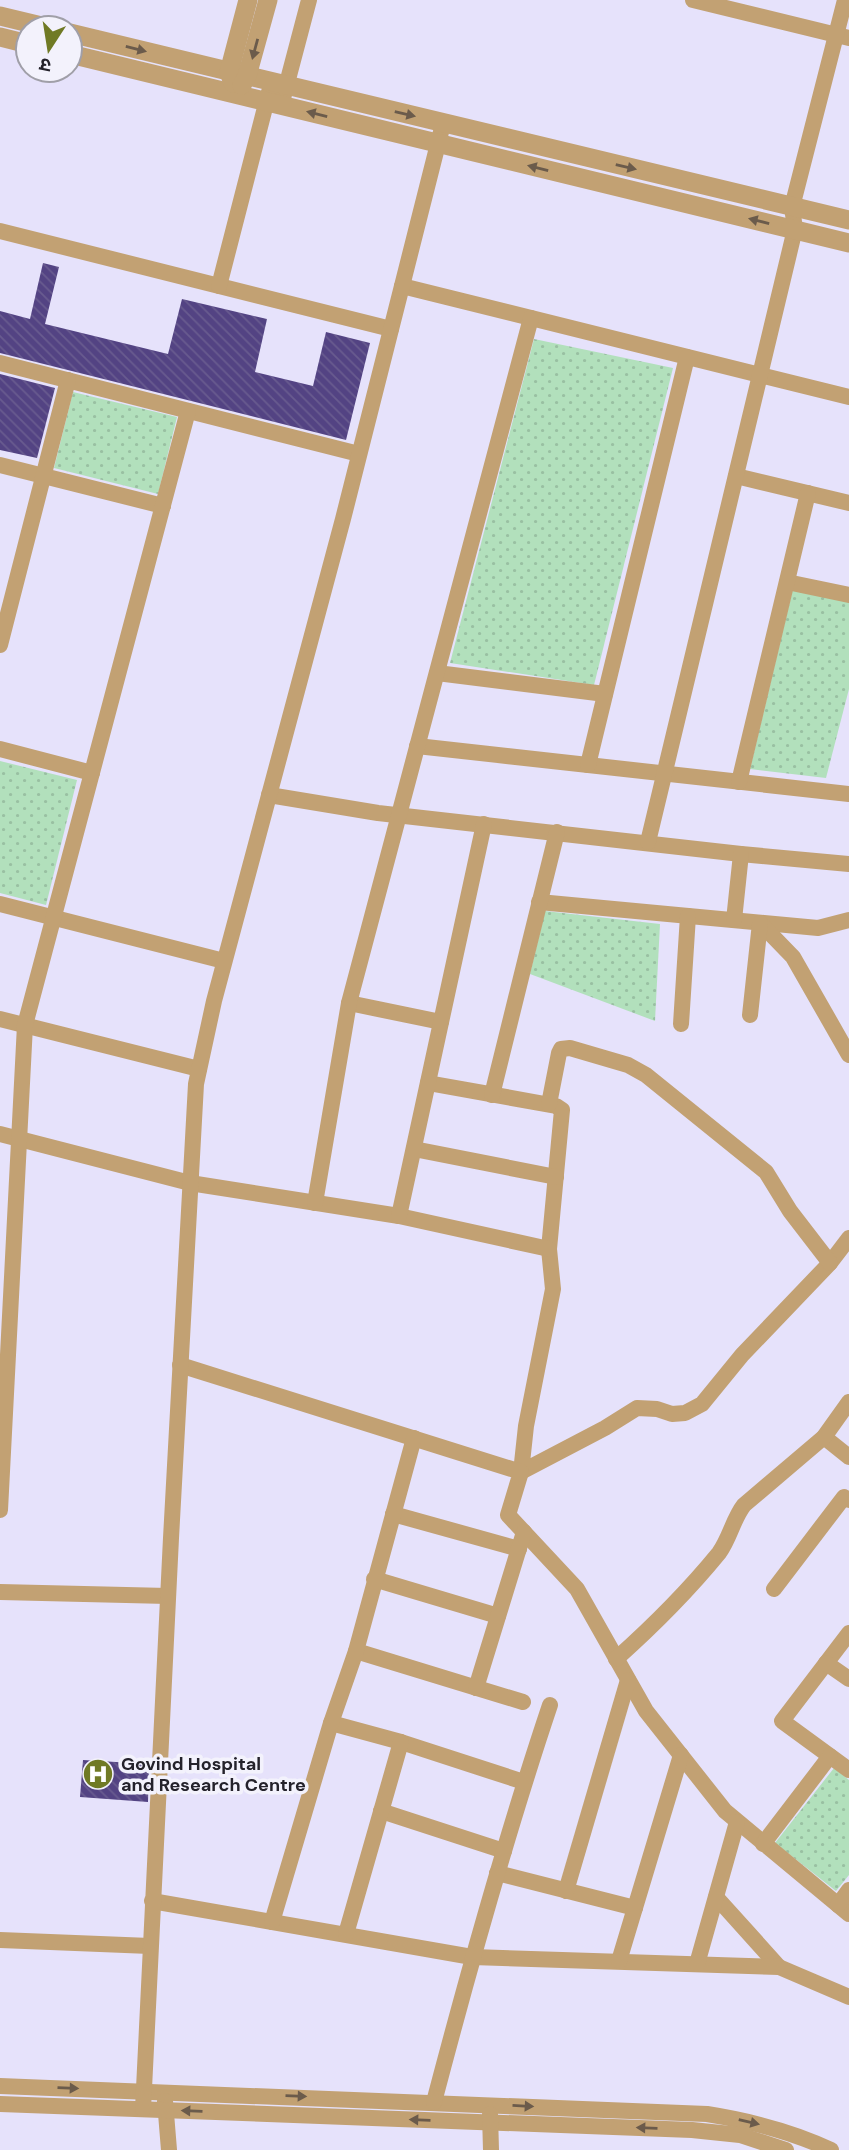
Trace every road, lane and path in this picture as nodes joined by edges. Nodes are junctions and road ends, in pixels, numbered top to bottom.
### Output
1 (248, 0) edge
2 (268, 0) edge
3 (309, 0) edge
4 (845, 0) edge
5 (704, 1) edge
6 (84, 36) edge
7 (843, 36) edge
8 (84, 57) edge
9 (238, 74) junction
10 (279, 84) junction
11 (236, 94) junction
12 (274, 104) junction
13 (443, 124) junction
14 (438, 144) junction
15 (792, 207) junction
16 (849, 220) edge
17 (795, 229) junction
18 (0, 231) edge
19 (849, 243) edge
20 (219, 286) junction
21 (402, 286) junction
22 (531, 318) junction
23 (391, 329) junction
24 (687, 357) junction
25 (0, 363) edge
26 (761, 375) junction
27 (68, 380) junction
28 (849, 397) edge
29 (188, 411) junction
30 (359, 454) junction
31 (0, 465) edge
32 (43, 476) junction
33 (736, 476) junction
34 (808, 493) junction
35 (849, 503) edge
36 (163, 506) junction
37 (787, 582) junction
38 (849, 595) edge
39 (4, 612) edge
40 (0, 645) edge
41 (437, 673) junction
42 (605, 694) junction
43 (417, 746) junction
44 (0, 749) edge
45 (588, 765) junction
46 (92, 772) junction
47 (664, 774) junction
48 (739, 782) junction
49 (849, 794) edge
50 (269, 795) junction
51 (399, 815) junction
52 (484, 824) junction
53 (557, 832) junction
54 (648, 842) junction
55 (741, 854) junction
56 (849, 864) edge
57 (540, 902) junction
58 (0, 904) edge
59 (688, 916) junction
60 (53, 917) junction
61 (734, 920) junction
62 (849, 920) edge
63 (760, 923) junction
64 (224, 961) junction
65 (349, 1003) junction
66 (750, 1015) dead end
67 (0, 1019) edge
68 (441, 1022) junction
69 (681, 1024) dead end
70 (25, 1025) junction
71 (849, 1055) edge
72 (199, 1069) junction
73 (428, 1083) junction
74 (492, 1095) junction
75 (549, 1104) junction
76 (0, 1134) edge
77 (19, 1139) junction
78 (414, 1149) junction
79 (556, 1177) junction
80 (190, 1183) junction
81 (315, 1203) junction
82 (399, 1216) junction
83 (849, 1238) edge
84 (549, 1248) junction
85 (830, 1263) junction
86 (180, 1366) junction
87 (3, 1396) edge
88 (849, 1402) edge
89 (824, 1437) junction
90 (414, 1438) junction
91 (849, 1457) edge
92 (521, 1472) junction
93 (849, 1500) edge
94 (0, 1510) edge
95 (393, 1514) junction
96 (524, 1532) junction
97 (519, 1549) junction
98 (374, 1578) junction
99 (774, 1589) dead end
100 (0, 1592) edge
101 (168, 1596) junction
102 (498, 1616) junction
103 (849, 1633) edge
104 (356, 1651) junction
105 (616, 1659) junction
106 (826, 1663) junction
107 (849, 1679) edge
108 (628, 1680) junction
109 (476, 1688) junction
110 (523, 1702) dead end
111 (551, 1705) dead end
112 (331, 1723) junction
113 (401, 1742) junction
114 (681, 1755) junction
115 (830, 1756) junction
116 (849, 1770) edge
117 (524, 1782) junction
118 (381, 1811) junction
119 (737, 1822) junction
120 (763, 1844) junction
121 (504, 1851) junction
122 (497, 1873) junction
123 (849, 1890) edge
124 (566, 1891) junction
125 (716, 1897) junction
126 (152, 1901) junction
127 (635, 1908) junction
128 (843, 1910) edge
129 (272, 1922) junction
130 (346, 1934) junction
131 (0, 1940) edge
132 (150, 1946) junction
133 (472, 1957) junction
134 (619, 1961) junction
135 (697, 1964) junction
136 (779, 1967) junction
137 (849, 1997) edge
138 (0, 2085) edge
139 (143, 2091) junction
140 (165, 2091) junction
141 (434, 2102) junction
142 (0, 2104) edge
143 (490, 2104) junction
144 (143, 2109) junction
145 (166, 2110) junction
146 (490, 2122) junction
147 (169, 2150) edge
148 (491, 2150) edge
149 (786, 2150) edge
150 (831, 2150) edge

1 - 9 street
2 -> 9 street
3 - 10 street
4 - 7 street
5 - 7 street
6 -> 9 street
7 - 15 street
8 - 11 street
9 - 10 street
9 - 11 street
10 - 12 street
10 -> 13 street
11 - 12 street
14 -> 12 street
12 - 20 street
13 - 14 street
13 -> 15 street
17 -> 14 street
14 - 21 street
15 - 16 street
15 - 17 street
17 - 19 street
17 - 26 street
18 - 20 street
20 - 23 street
21 - 22 street
21 - 23 street
22 - 24 street
22 - 41 street
23 - 30 street
24 - 26 street
24 - 42 street
25 - 27 street
26 - 28 street
26 - 33 street
27 - 29 street
27 - 32 street
29 - 30 street
29 - 36 street
30 - 50 street
31 - 32 street
32 - 36 street
32 - 39 street
33 - 34 street
33 - 47 street
34 - 35 street
34 - 37 street
36 - 46 street
37 - 38 street
37 - 48 street
39 - 40 street
41 - 42 street
41 - 43 street
42 - 45 street
43 - 45 street
43 - 51 street
44 - 46 street
45 - 47 street
46 - 60 street
47 - 48 street
47 - 54 street
48 - 49 street
50 - 51 street
50 - 64 street
51 - 52 street
51 - 65 street
52 - 53 street
52 - 68 street
53 - 54 street
53 - 57 street
54 - 55 street
55 - 56 street
55 - 61 street
57 - 59 street
57 - 74 street
58 - 60 street
59 - 61 street
59 - 69 street
60 - 64 street
60 - 70 street
61 - 63 street
62 - 63 street
63 - 66 street
63 - 71 street
64 - 72 street
65 - 68 street
65 - 81 street
67 - 70 street
68 - 73 street
70 - 72 street
70 - 77 street
72 - 80 street
73 - 74 street
73 - 78 street
74 - 75 street
75 - 79 street
75 - 85 street
76 - 77 street
77 - 80 street
77 - 87 street
78 - 79 street
78 - 82 street
79 - 84 street
80 - 81 street
80 - 86 street
81 - 82 street
82 - 84 street
83 - 85 street
84 - 92 street
85 - 92 street
86 - 90 street
86 - 101 street
87 - 94 street
88 - 89 street
89 - 91 street
89 - 105 street
90 - 92 street
90 - 95 street
92 - 96 street
93 - 99 street
95 - 97 street
95 - 98 street
96 - 97 street
96 - 105 street
97 - 102 street
98 - 102 street
98 - 104 street
100 - 101 street
101 - 126 street
102 - 109 street
103 - 106 street
104 - 109 street
104 - 112 street
105 - 108 street
106 - 107 street
106 - 115 street
108 - 114 street
108 - 124 street
109 - 110 street
111 - 117 street
112 - 113 street
112 - 129 street
113 - 117 street
113 - 118 street
114 - 119 street
114 - 127 street
115 - 116 street
115 - 120 street
117 - 121 street
118 - 121 street
118 - 130 street
119 - 120 street
119 - 125 street
120 - 128 street
121 - 122 street
122 - 124 street
122 - 133 street
123 - 128 street
124 - 127 street
125 - 135 street
125 - 136 street
126 - 129 street
126 - 132 street
127 - 134 street
129 - 130 street
130 - 133 street
131 - 132 street
132 - 139 street
133 - 134 street
133 - 141 street
134 - 135 street
135 - 136 street
136 - 137 street
138 -> 139 street
139 - 140 street
139 - 144 street
140 -> 141 street
140 - 145 street
141 - 143 street
142 - 144 street
143 - 146 street
143 -> 150 street
144 - 145 street
146 -> 145 street
145 - 147 street
146 - 148 street
149 -> 146 street

